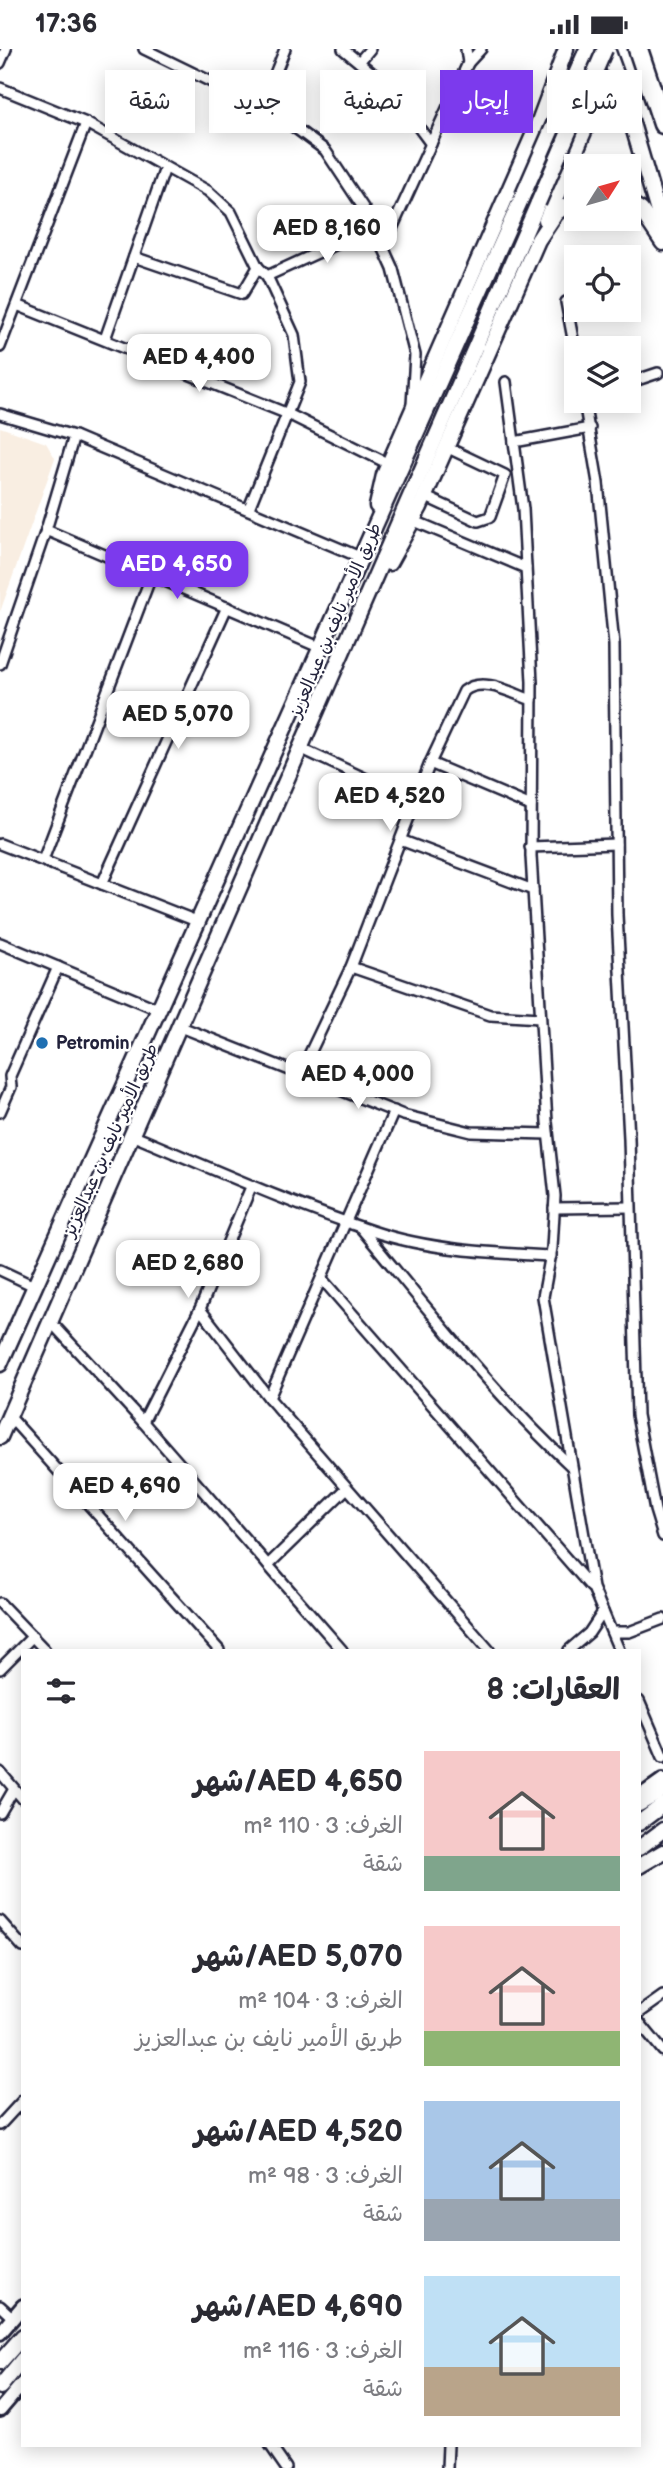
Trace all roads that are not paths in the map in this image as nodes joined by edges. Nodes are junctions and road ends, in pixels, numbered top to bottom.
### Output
1 (6, 49) edge
2 (144, 49) edge
3 (285, 49) edge
4 (343, 49) edge
5 (370, 49) edge
6 (466, 49) edge
7 (481, 49) edge
8 (566, 49) edge
9 (587, 49) edge
10 (606, 49) edge
11 (638, 49) edge
12 (160, 53) edge
13 (359, 62) junction
14 (0, 63) edge
15 (468, 63) junction
16 (277, 70) edge
17 (209, 78) edge
18 (0, 88) edge
19 (86, 123) junction
20 (538, 124) junction
21 (663, 124) edge
22 (300, 133) edge
23 (431, 143) junction
24 (166, 168) junction
25 (564, 207) edge
26 (641, 210) edge
27 (374, 227) junction
28 (663, 229) edge
29 (538, 240) junction
30 (663, 243) edge
31 (383, 248) junction
32 (134, 257) junction
33 (258, 267) junction
34 (267, 276) junction
35 (18, 305) junction
36 (105, 339) junction
37 (0, 347) edge
38 (658, 373) dead end
39 (641, 379) edge
40 (506, 382) dead end
41 (411, 413) junction
42 (587, 413) edge
43 (0, 414) edge
44 (288, 414) junction
45 (590, 428) junction
46 (74, 436) junction
47 (514, 442) junction
48 (446, 447) junction
49 (389, 464) junction
50 (424, 496) junction
51 (249, 507) junction
52 (412, 520) junction
53 (46, 530) junction
54 (369, 539) junction
55 (362, 558) junction
56 (526, 568) junction
57 (152, 574) junction
58 (227, 607) junction
59 (359, 616) junction
60 (319, 647) junction
61 (0, 664) edge
62 (532, 700) junction
63 (302, 749) junction
64 (430, 763) junction
65 (416, 802) junction
66 (531, 807) junction
67 (403, 841) junction
68 (0, 843) edge
69 (616, 844) junction
70 (530, 847) junction
71 (43, 860) junction
72 (102, 884) junction
73 (533, 890) junction
74 (199, 922) junction
75 (0, 943) edge
76 (58, 967) junction
77 (351, 967) junction
78 (160, 1010) junction
79 (540, 1019) junction
80 (181, 1027) junction
81 (5, 1074) edge
82 (300, 1074) junction
83 (394, 1111) junction
84 (0, 1112) edge
85 (548, 1133) junction
86 (134, 1136) junction
87 (251, 1187) junction
88 (630, 1207) junction
89 (554, 1208) junction
90 (348, 1221) junction
91 (359, 1226) junction
92 (551, 1256) junction
93 (0, 1270) edge
94 (322, 1279) junction
95 (34, 1286) junction
96 (200, 1309) junction
97 (51, 1322) junction
98 (14, 1334) junction
99 (0, 1341) edge
100 (0, 1364) edge
101 (269, 1398) junction
102 (9, 1416) junction
103 (143, 1422) junction
104 (0, 1437) edge
105 (572, 1466) junction
106 (347, 1488) junction
107 (663, 1536) edge
108 (268, 1565) junction
109 (593, 1588) junction
110 (0, 1603) edge
111 (603, 1612) junction
112 (663, 1619) edge
113 (612, 1632) junction
114 (33, 1636) junction
115 (44, 1649) edge
116 (218, 1649) edge
117 (341, 1649) edge
118 (488, 1649) edge
119 (570, 1649) edge
120 (619, 1649) edge
121 (0, 1669) edge
122 (641, 1707) edge
123 (663, 1757) edge
124 (0, 1772) edge
125 (663, 1780) edge
126 (14, 1789) junction
127 (663, 1790) edge
128 (641, 1796) edge
129 (21, 1797) edge
130 (641, 1803) edge
131 (663, 1805) edge
132 (0, 1813) edge
133 (641, 1822) edge
134 (663, 1830) edge
135 (641, 1846) edge
136 (663, 1853) edge
137 (641, 1865) edge
138 (641, 1870) edge
139 (0, 1921) edge
140 (21, 1945) edge
141 (663, 1996) edge
142 (641, 2012) edge
143 (641, 2024) edge
144 (663, 2051) edge
145 (21, 2102) edge
146 (2, 2118) edge
147 (0, 2306) edge
148 (21, 2308) edge
149 (13, 2318) junction
150 (0, 2333) edge
151 (21, 2338) edge
152 (21, 2361) edge
153 (0, 2363) edge
154 (21, 2385) edge
155 (0, 2387) edge
156 (0, 2410) edge
157 (271, 2447) edge
158 (448, 2447) edge
159 (286, 2468) edge
160 (447, 2468) edge

1 - 14 street
2 - 12 street
3 - 16 street
4 - 13 street
5 - 13 street
6 - 15 street
7 - 15 street
8 - 20 main road
9 - 54 main road, طريق الأمير نايف بن عبدالعزيز, bridge
10 - 28 main road
10 - 59 main road, طريق الأمير نايف بن عبدالعزيز, bridge
11 - 21 highway
12 - 17 street
13 - 23 street
15 - 23 street
18 - 19 street
19 - 24 street
19 - 35 street
20 - 29 main road
20 - 41 main road
22 - 27 street
23 - 31 street
24 - 32 street
24 - 33 street
25 - 29 main road
26 - 30 main road
27 - 31 street
27 - 34 street
29 - 48 main road
31 - 41 street
32 - 33 street
32 - 36 street
33 - 34 street
34 - 44 street
35 - 36 street
35 - 37 street
36 - 44 street
38 - 39 street
40 - 47 street
41 - 49 main road
42 - 45 street
43 - 46 street
44 - 49 street
44 - 51 street
45 - 47 street
45 - 69 street
46 - 51 street
46 - 53 street
47 - 56 street
48 - 50 main road
48 - 50 street
49 - 54 main road
50 - 52 main road
51 - 55 street
52 - 56 street
52 - 59 main road
53 - 57 street
53 - 61 street
54 - 55 main road, طريق الأمير نايف بن عبدالعزيز
55 - 60 main road, طريق الأمير نايف بن عبدالعزيز
56 - 62 street
57 - 58 street
57 - 71 street
58 - 60 street
58 - 72 street
59 - 63 main road, طريق الأمير نايف بن عبدالعزيز
60 - 74 main road, طريق الأمير نايف بن عبدالعزيز
62 - 64 street
62 - 66 street
63 - 65 street
63 - 80 main road, طريق الأمير نايف بن عبدالعزيز
64 - 65 street
64 - 66 street
65 - 67 street
66 - 70 street
67 - 73 street
67 - 77 street
68 - 71 street
69 - 70 street
69 - 88 street
70 - 73 street
71 - 72 street
72 - 74 street
73 - 79 street
74 - 78 main road, طريق الأمير نايف بن عبدالعزيز
75 - 76 street
76 - 78 street
76 - 81 street
77 - 79 street
77 - 82 street
78 - 95 main road, طريق الأمير نايف بن عبدالعزيز
79 - 85 street
80 - 82 street
80 - 86 main road, طريق الأمير نايف بن عبدالعزيز
81 - 84 street
82 - 83 street
83 - 85 street
83 - 90 street
85 - 89 street
86 - 87 street
86 - 97 main road, طريق الأمير نايف بن عبدالعزيز
87 - 90 street
87 - 96 street
88 - 89 street
88 - 107 street
89 - 92 street
90 - 91 street
90 - 94 street
91 - 92 street
91 - 105 street
92 - 105 street
93 - 95 street
94 - 101 street
94 - 109 street
95 - 98 main road, طريق الأمير نايف بن عبدالعزيز
96 - 101 street
96 - 103 street
97 - 102 main road, طريق الأمير نايف بن عبدالعزيز
97 - 103 street
98 - 99 street
98 - 100 main road, طريق الأمير نايف بن عبدالعزيز
101 - 106 street
102 - 104 main road, طريق الأمير نايف بن عبدالعزيز
102 - 116 street
103 - 108 street
105 - 109 street
106 - 108 street
106 - 118 street
108 - 117 street
109 - 111 street
110 - 114 street
111 - 113 street
111 - 119 street
112 - 113 street
113 - 120 street
114 - 115 street
114 - 121 street
122 - 123 street
124 - 126 street
125 - 128 main road
126 - 129 street
126 - 132 street
127 - 130 main road
131 - 133 main road
134 - 135 main road
136 - 137 main road
136 - 138 main road
139 - 140 street
141 - 142 street
143 - 144 street
145 - 146 street
147 - 149 street
148 - 149 main road
149 - 150 main road
151 - 153 main road
152 - 155 main road
154 - 156 main road
157 - 159 street
158 - 160 street

